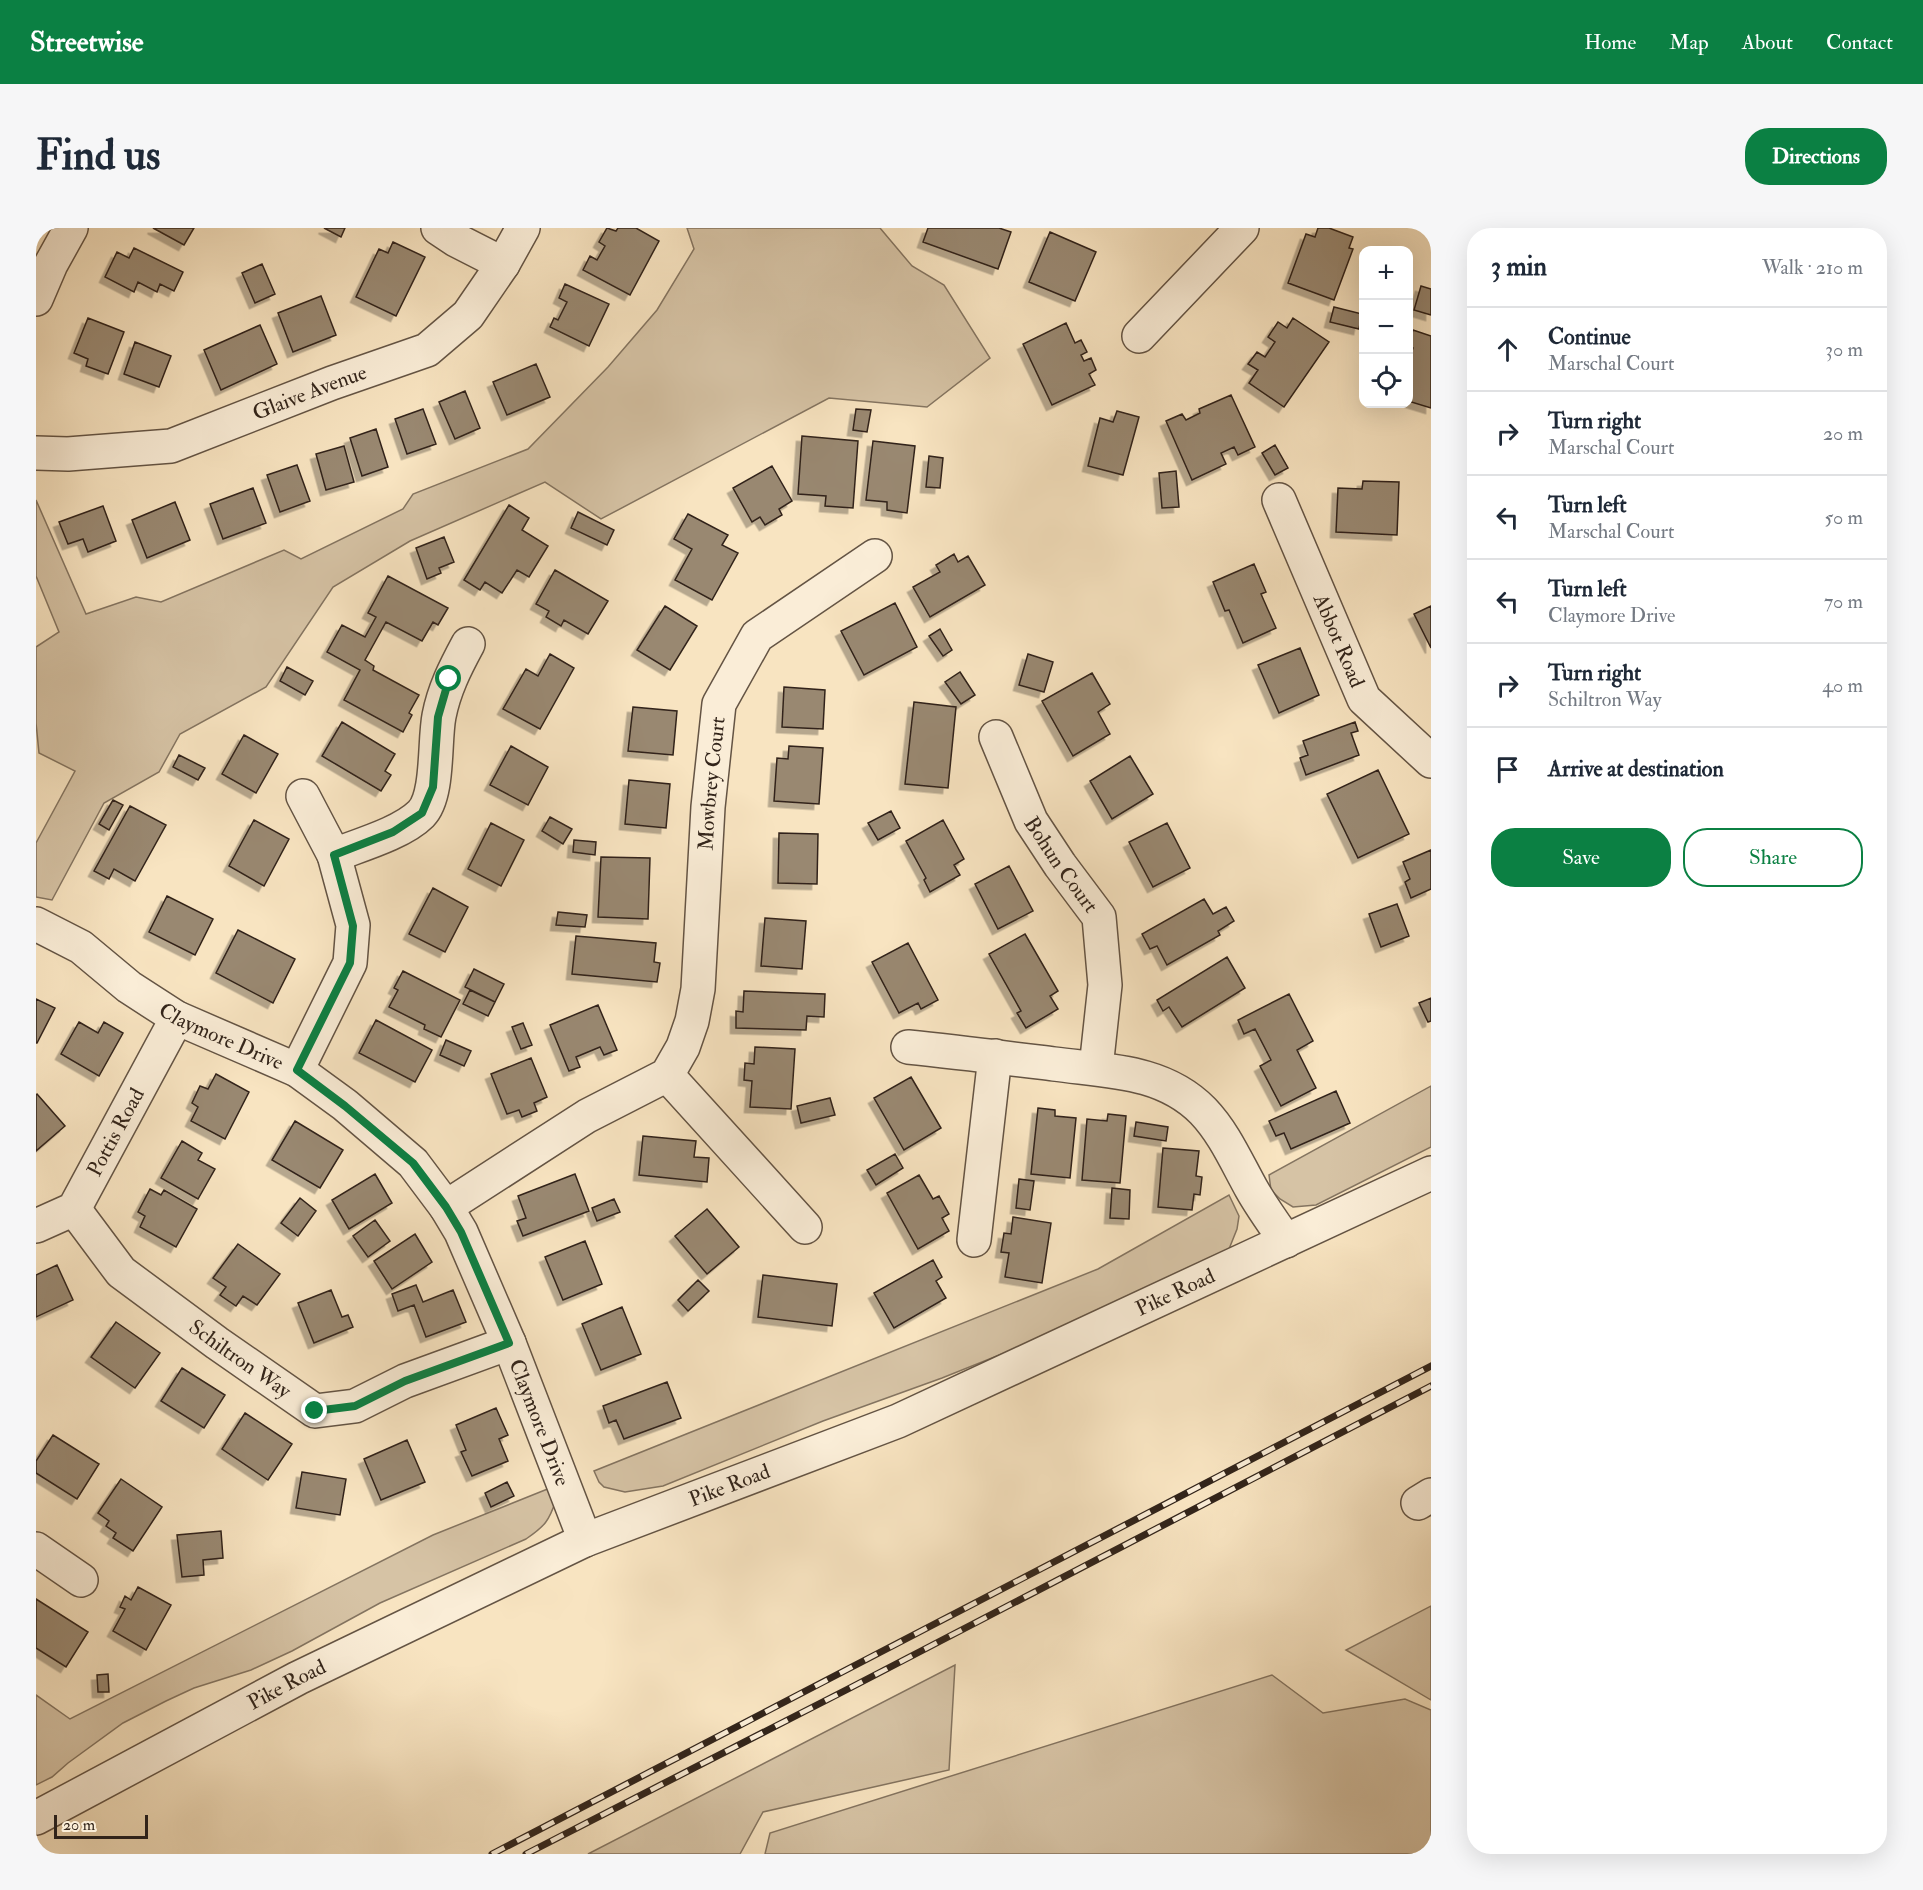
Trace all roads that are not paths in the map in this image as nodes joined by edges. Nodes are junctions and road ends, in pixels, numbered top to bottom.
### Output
1 (71, 228) edge
2 (438, 228) edge
3 (523, 228) edge
4 (1242, 228) edge
5 (503, 264) junction
6 (36, 299) edge
7 (1139, 336) dead end
8 (36, 453) edge
9 (1279, 500) dead end
10 (875, 555) dead end
11 (468, 644) dead end
12 (996, 737) dead end
13 (1431, 761) edge
14 (303, 796) dead end
15 (334, 855) junction
16 (36, 924) edge
17 (177, 1018) junction
18 (908, 1047) dead end
19 (996, 1056) junction
20 (1096, 1068) junction
21 (297, 1070) junction
22 (667, 1075) junction
23 (1431, 1173) edge
24 (446, 1207) junction
25 (74, 1209) junction
26 (36, 1226) edge
27 (805, 1227) dead end
28 (974, 1240) dead end
29 (1286, 1241) junction
30 (509, 1343) junction
31 (585, 1540) junction
32 (36, 1548) edge
33 (81, 1580) dead end
34 (36, 1818) edge

1 - 6 street
2 - 5 street
3 - 5 street, Glaive Avenue
4 - 7 street
5 - 8 street, Glaive Avenue
9 - 13 street, Abbot Road
10 - 22 street, Mowbrey Court
11 - 15 street
12 - 20 street, Bohun Court
14 - 15 street
15 - 21 street
16 - 17 street, Claymore Drive
17 - 21 street, Claymore Drive
17 - 25 street, Pottis Road
18 - 19 street
19 - 20 street
19 - 28 street
20 - 29 street
21 - 24 street, Claymore Drive
22 - 24 street
22 - 27 street
23 - 29 street, Pike Road
24 - 30 street, Claymore Drive
25 - 26 street
25 - 30 street, Schiltron Way
29 - 31 street, Pike Road
30 - 31 street, Claymore Drive
31 - 34 street, Pike Road
32 - 33 street

